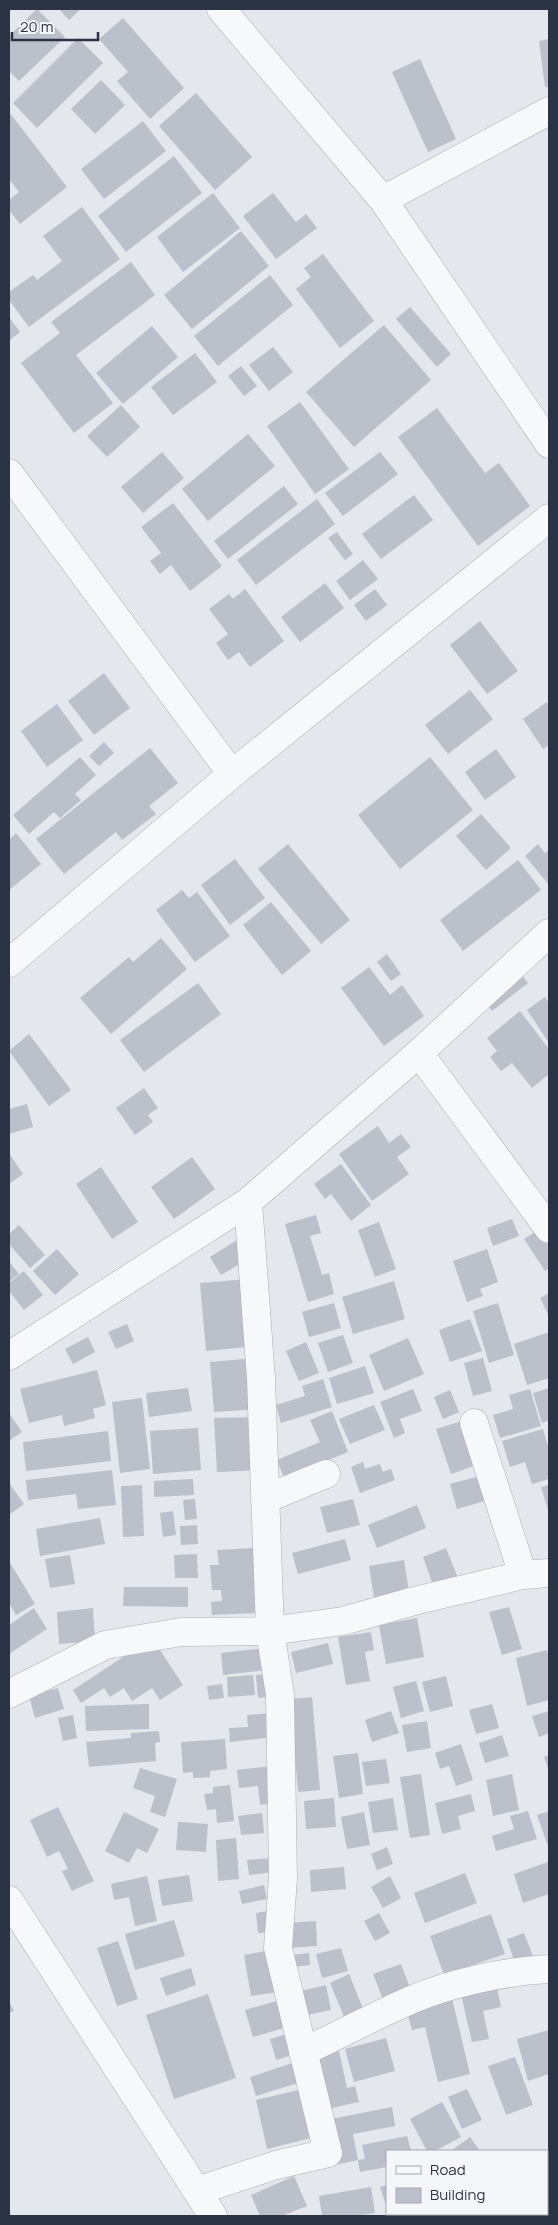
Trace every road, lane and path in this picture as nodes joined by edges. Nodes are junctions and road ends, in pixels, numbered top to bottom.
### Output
1 (221, 9) edge
2 (549, 111) edge
3 (383, 200) junction
4 (549, 444) edge
5 (9, 473) edge
6 (549, 518) edge
7 (232, 774) junction
8 (549, 933) edge
9 (9, 963) edge
10 (419, 1053) junction
11 (248, 1202) junction
12 (549, 1229) edge
13 (9, 1356) edge
14 (474, 1423) dead end
15 (326, 1474) dead end
16 (265, 1499) junction
17 (536, 1574) edge
18 (270, 1631) junction
19 (9, 1694) edge
20 (9, 1900) edge
21 (549, 1969) edge
22 (303, 2052) junction
23 (197, 2191) junction
24 (213, 2216) edge

1 - 3 street
2 - 3 street
3 - 4 street
5 - 7 street
6 - 7 street
7 - 9 street
8 - 10 street
10 - 11 street
10 - 12 street
11 - 13 street
11 - 16 street
14 - 17 street
15 - 16 street
16 - 18 street
17 - 18 street
18 - 19 street
18 - 22 street
20 - 23 street
21 - 22 street
22 - 23 street
23 - 24 street

